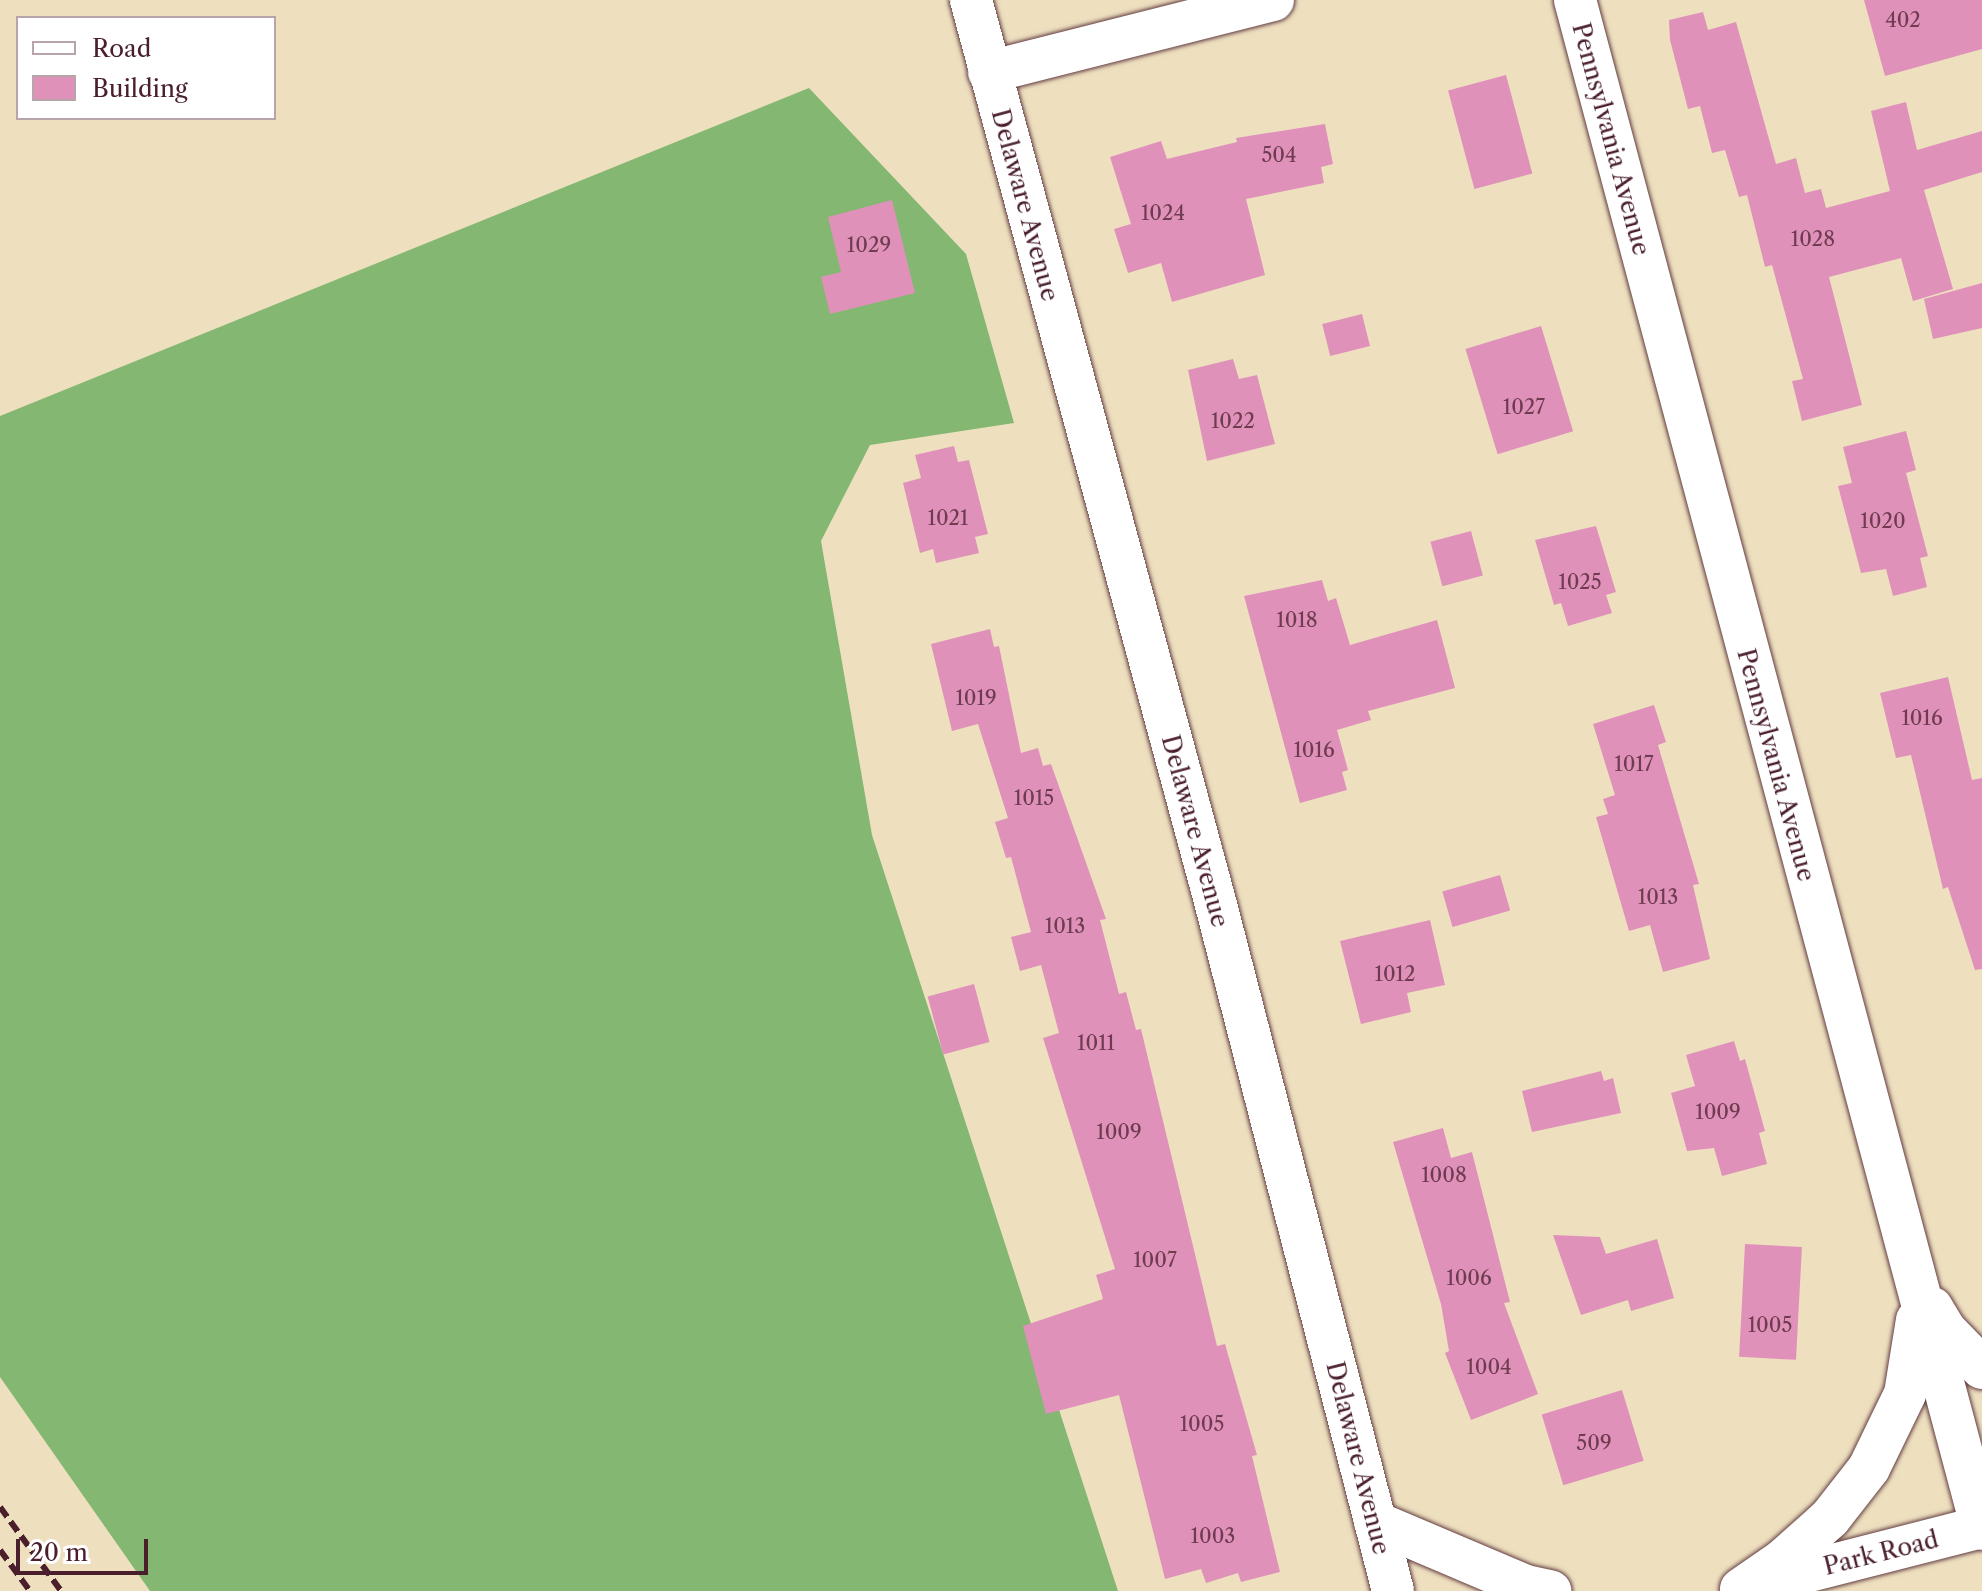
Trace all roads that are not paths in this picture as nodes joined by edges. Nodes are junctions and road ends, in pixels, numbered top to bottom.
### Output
1 (971, 0) edge
2 (1273, 0) edge
3 (1575, 0) edge
4 (989, 72) junction
5 (1913, 1275) junction
6 (1982, 1368) edge
7 (1375, 1522) junction
8 (1982, 1527) edge
9 (1742, 1590) edge
10 (1393, 1591) edge
11 (1550, 1591) edge

1 - 4 street, Delaware Avenue
2 - 4 street
3 - 5 street, Pennsylvania Avenue
4 - 7 street, Delaware Avenue
5 - 6 street
5 - 8 street, Pennsylvania Avenue
5 - 9 street
7 - 10 street, Delaware Avenue
7 - 11 street
8 - 9 street, Park Road

